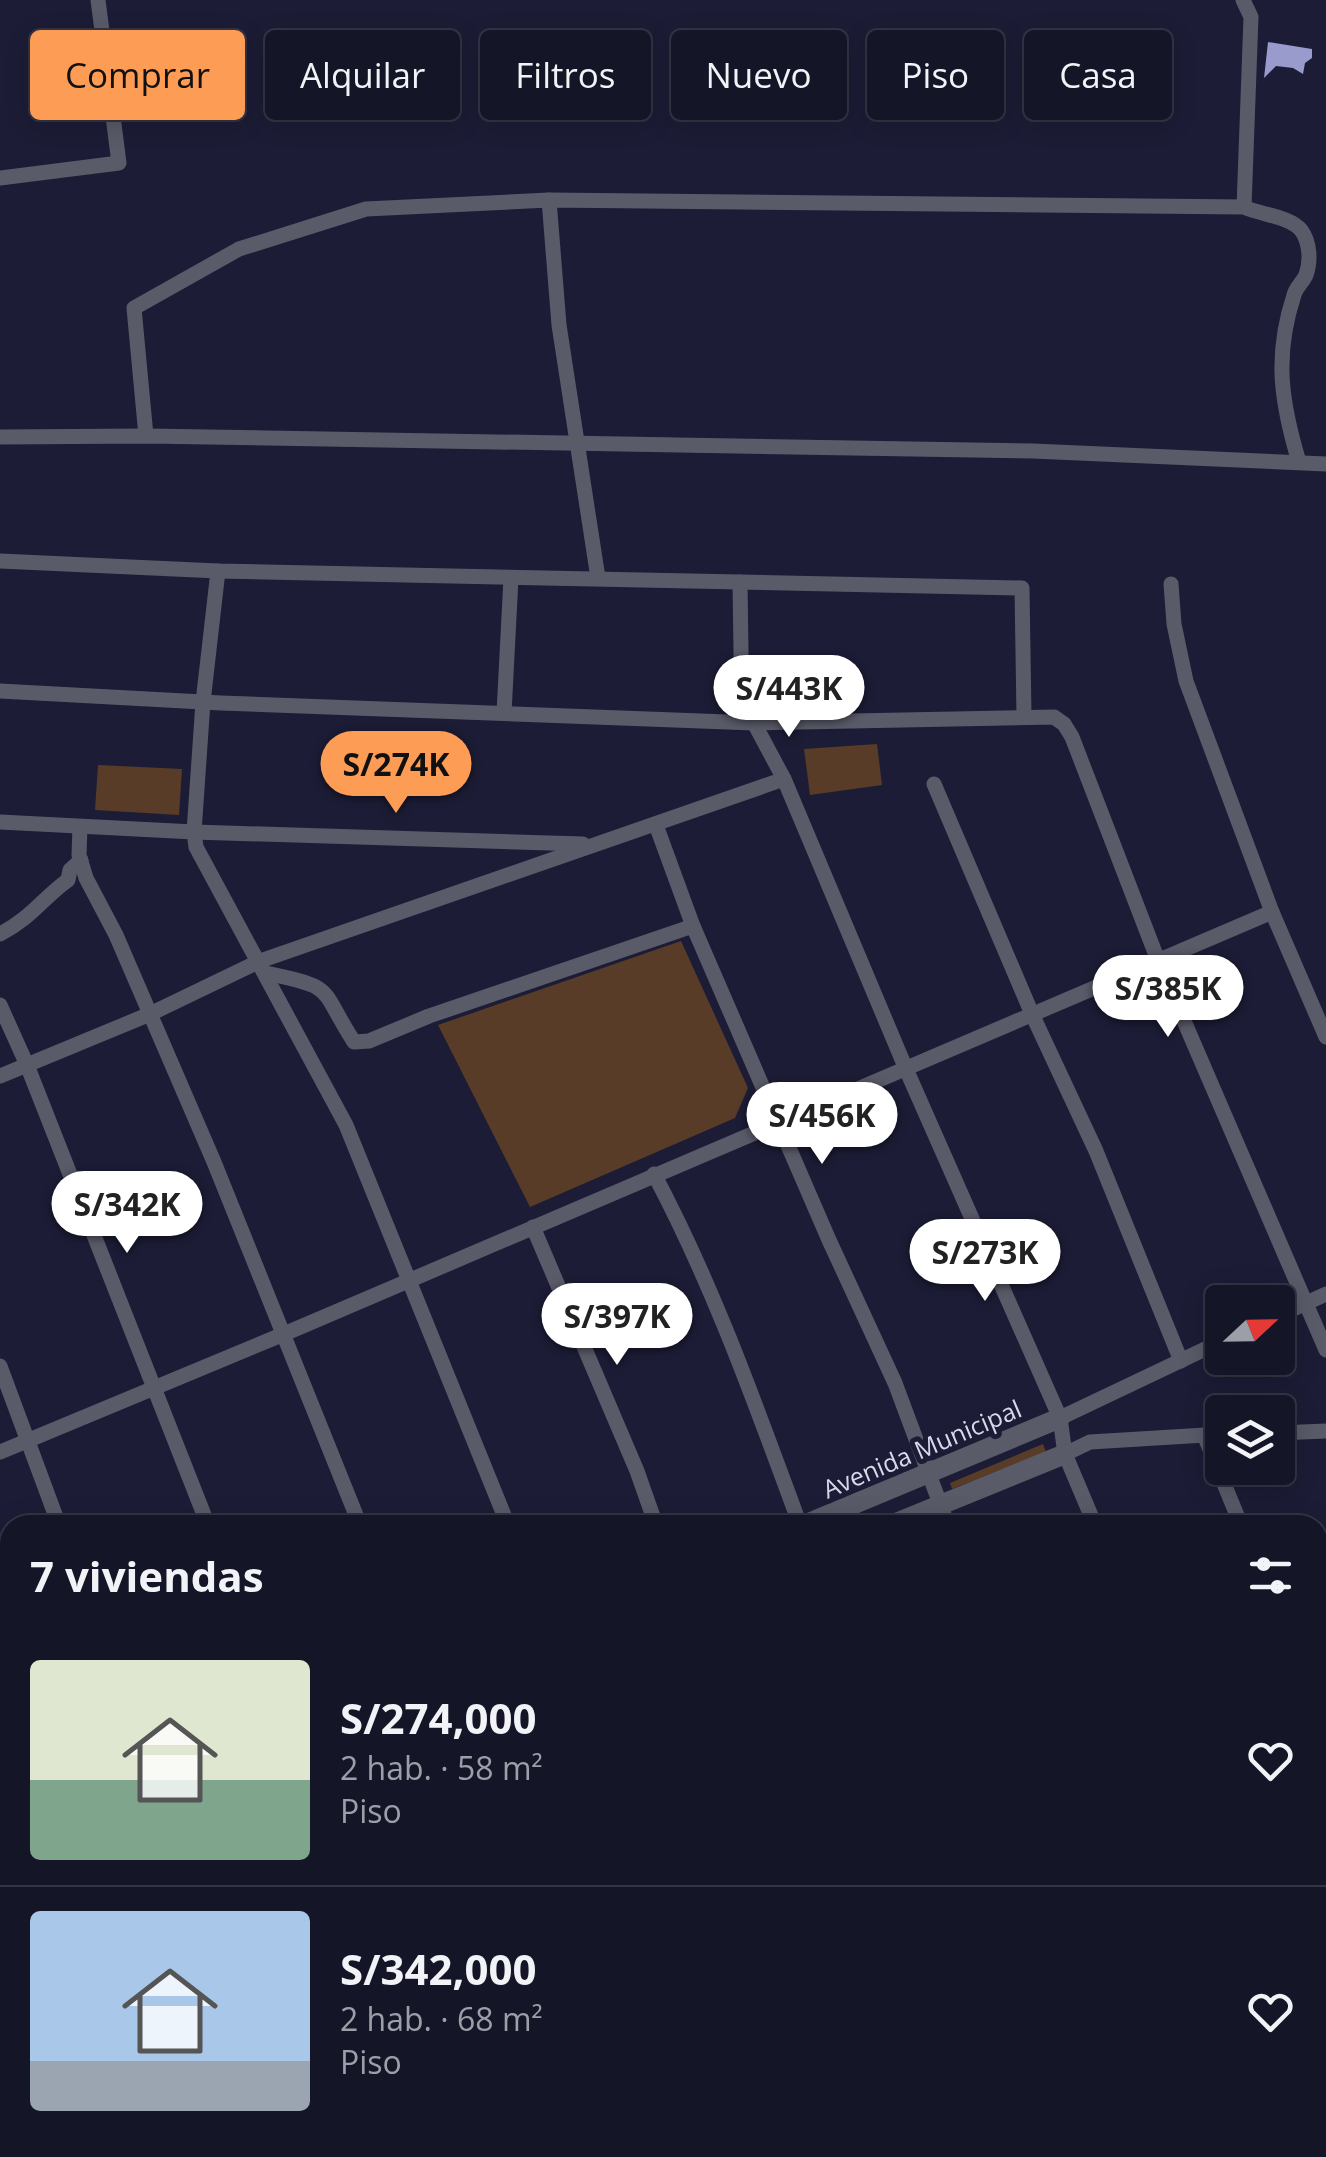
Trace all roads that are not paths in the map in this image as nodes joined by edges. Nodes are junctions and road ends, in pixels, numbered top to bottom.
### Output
1 (98, 0) edge
2 (1243, 0) edge
3 (0, 178) edge
4 (549, 200) junction
5 (1244, 208) junction
6 (146, 436) junction
7 (0, 437) edge
8 (578, 442) junction
9 (1300, 462) junction
10 (1326, 464) edge
11 (0, 561) edge
12 (218, 571) junction
13 (511, 578) junction
14 (598, 578) junction
15 (740, 582) junction
16 (1171, 584) dead end
17 (0, 690) edge
18 (203, 702) junction
19 (504, 713) junction
20 (1024, 717) junction
21 (748, 722) junction
22 (784, 779) junction
23 (934, 784) dead end
24 (0, 822) edge
25 (656, 826) junction
26 (80, 828) junction
27 (194, 832) junction
28 (597, 844) junction
29 (80, 860) junction
30 (1272, 912) junction
31 (693, 926) junction
32 (0, 934) edge
33 (1160, 963) junction
34 (263, 967) junction
35 (0, 1006) edge
36 (150, 1014) junction
37 (1032, 1014) junction
38 (1326, 1037) edge
39 (27, 1065) junction
40 (906, 1068) junction
41 (0, 1076) edge
42 (778, 1122) junction
43 (654, 1174) junction
44 (534, 1228) junction
45 (410, 1279) junction
46 (1326, 1294) edge
47 (1307, 1302) junction
48 (1295, 1308) edge
49 (284, 1334) junction
50 (1205, 1350) edge
51 (1326, 1350) edge
52 (1181, 1361) junction
53 (0, 1366) edge
54 (155, 1388) junction
55 (1060, 1418) junction
56 (1326, 1431) edge
57 (1295, 1432) edge
58 (1204, 1434) joint
59 (29, 1439) junction
60 (0, 1452) edge
61 (1065, 1454) junction
62 (928, 1474) junction
63 (56, 1515) edge
64 (204, 1515) edge
65 (356, 1515) edge
66 (504, 1515) edge
67 (653, 1515) edge
68 (798, 1515) edge
69 (827, 1515) edge
70 (944, 1515) edge
71 (1090, 1515) edge
72 (1237, 1515) edge

1 - 3 street
2 - 5 street
4 - 5 street
4 - 6 street
4 - 8 street
5 - 9 street
6 - 7 street
6 - 8 street
8 - 9 street
8 - 14 street
9 - 10 street
11 - 12 street
12 - 13 street
12 - 18 street
13 - 14 street
13 - 19 street
14 - 15 street
15 - 20 street
15 - 21 street
16 - 30 street
17 - 18 street
18 - 19 street
18 - 27 street
19 - 21 street
20 - 21 street
20 - 33 street
21 - 22 street
22 - 25 street
22 - 40 street
23 - 37 street
24 - 26 street
25 - 28 street
25 - 31 street
26 - 27 street
26 - 29 street
27 - 28 street
27 - 34 street
28 - 34 street
29 - 32 street
29 - 36 street
30 - 33 street
30 - 38 street
31 - 34 street
31 - 42 street
33 - 37 street
33 - 47 street
34 - 36 street
34 - 45 street
35 - 39 street
36 - 39 street
36 - 49 street
37 - 40 street
37 - 52 street
39 - 41 street
39 - 54 street
40 - 42 street
40 - 55 street
42 - 43 street
42 - 62 street
43 - 44 street
43 - 68 street
44 - 45 street
44 - 67 street
45 - 49 street
45 - 66 street
46 - 47 street
47 - 48 street
47 - 51 street
49 - 54 street
49 - 65 street
50 - 52 street
52 - 55 street
53 - 59 street
54 - 59 street
54 - 64 street
55 - 61 street
55 - 62 street, Avenida Municipal
56 - 57 street
58 - 61 street
58 - 72 street
59 - 60 street
59 - 63 street
61 - 70 street
61 - 71 street
62 - 69 street, Avenida Municipal
62 - 70 street

